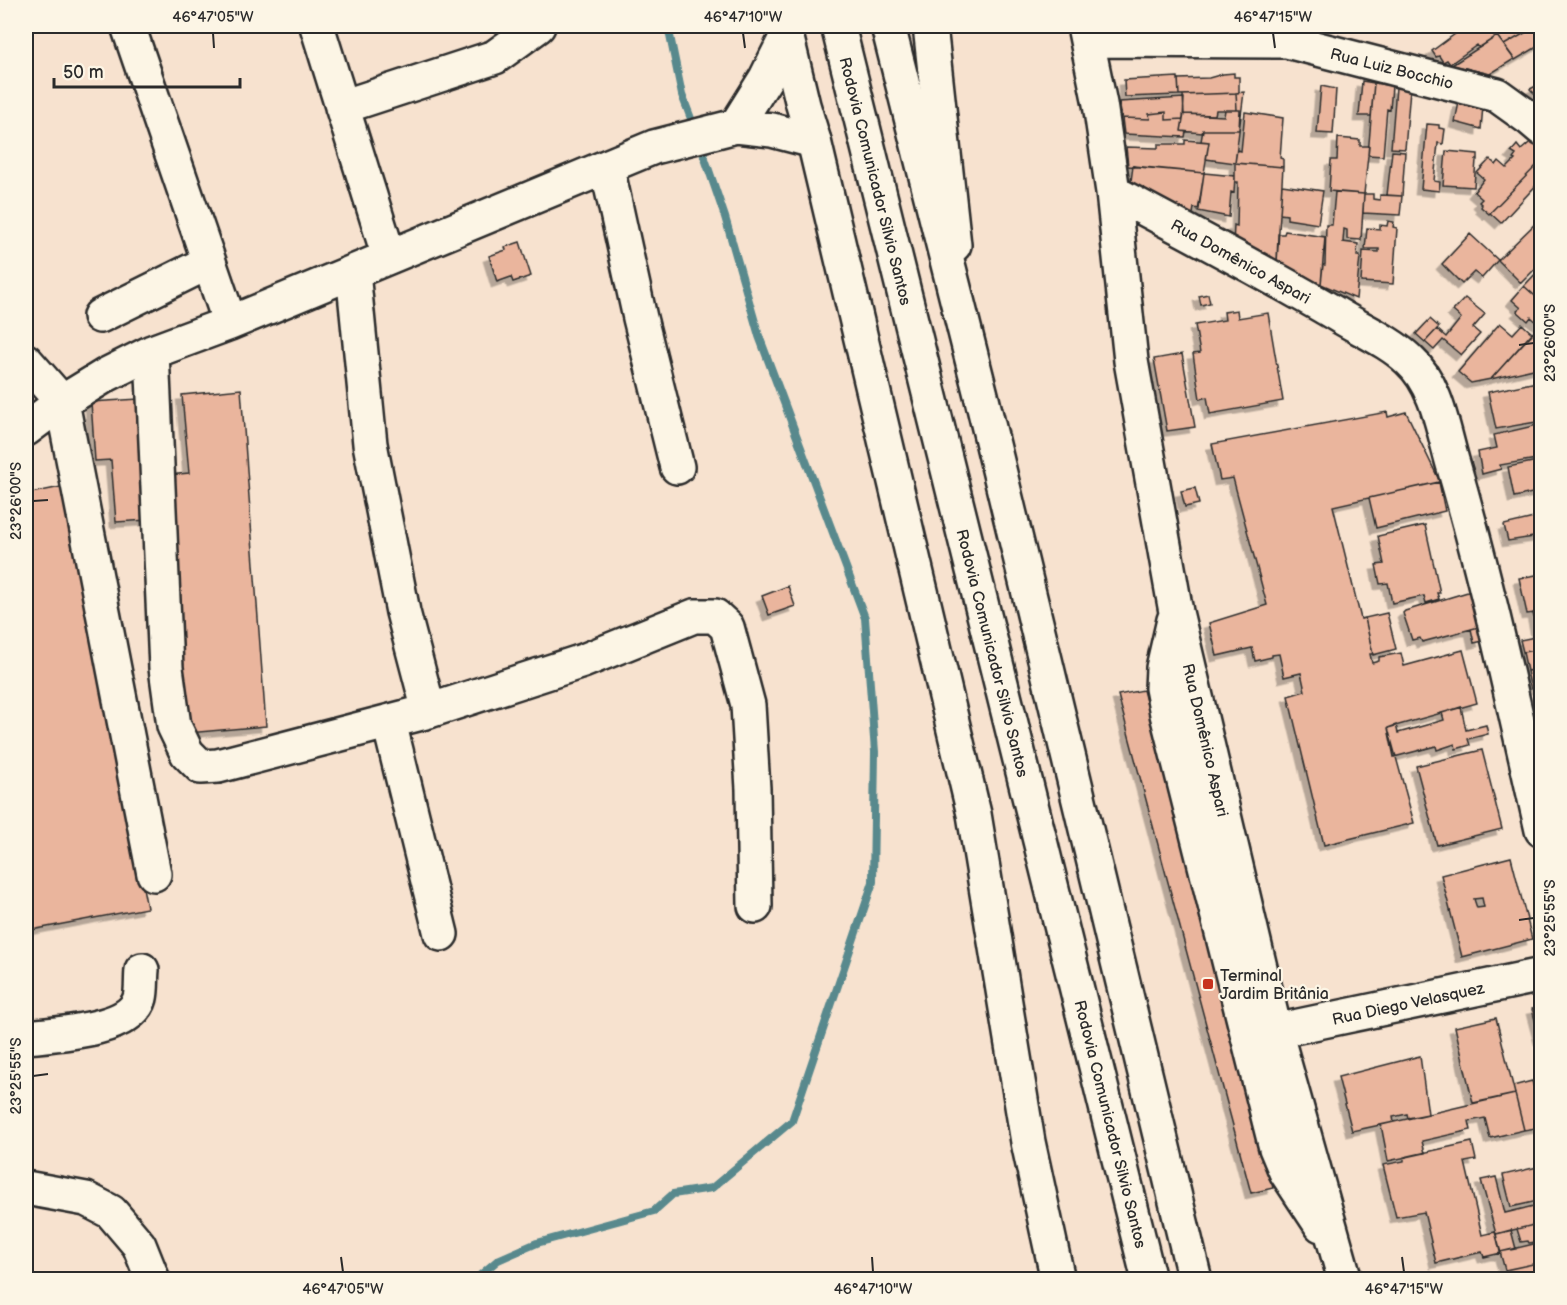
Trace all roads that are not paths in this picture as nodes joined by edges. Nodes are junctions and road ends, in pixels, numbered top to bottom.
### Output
1 (128, 26) edge
2 (317, 26) edge
3 (538, 26) edge
4 (838, 26) edge
5 (888, 26) edge
6 (930, 26) edge
7 (785, 31) edge
8 (1086, 33) edge
9 (1283, 33) edge
10 (342, 107) junction
11 (729, 127) junction
12 (1542, 129) edge
13 (814, 141) junction
14 (607, 167) junction
15 (1113, 192) junction
16 (389, 256) junction
17 (209, 262) junction
18 (353, 272) junction
19 (100, 315) dead end
20 (962, 321) junction
21 (230, 323) junction
22 (152, 352) junction
23 (26, 361) edge
24 (62, 402) junction
25 (26, 429) edge
26 (677, 467) dead end
27 (1176, 612) junction
28 (429, 711) junction
29 (389, 722) junction
30 (1542, 830) edge
31 (154, 874) dead end
32 (755, 906) dead end
33 (441, 934) dead end
34 (142, 970) dead end
35 (1542, 975) edge
36 (1275, 1030) junction
37 (26, 1037) edge
38 (26, 1188) edge
39 (1336, 1248) junction
40 (153, 1280) edge
41 (1058, 1280) edge
42 (1149, 1280) edge
43 (1195, 1280) edge
44 (1345, 1280) edge

1 - 17 main road
2 - 10 main road
3 - 10 main road
4 - 42 main road, Rodovia Comunicador Silvio Santos
5 - 20 main road
6 - 20 main road
7 - 11 main road
7 - 13 main road
8 - 9 main road, Rua Luiz Bocchio
8 - 15 main road, Rua Domênico Aspari
9 - 12 main road, Rua Luiz Bocchio
10 - 16 main road
11 - 13 main road
11 - 14 main road
13 - 41 main road
14 - 16 main road
14 - 26 main road
15 - 27 main road, Rua Domênico Aspari
15 - 30 main road, Rua Domênico Aspari
16 - 18 main road
17 - 19 main road
17 - 21 main road
18 - 21 main road
18 - 28 main road
20 - 43 main road
21 - 22 main road
22 - 24 main road
22 - 29 main road
23 - 24 main road
24 - 25 main road
24 - 31 main road
27 - 36 main road, Rua Domênico Aspari
27 - 39 main road
28 - 29 main road
28 - 32 main road
29 - 33 main road
34 - 37 main road
35 - 36 main road, Rua Diego Velasquez
36 - 39 main road, Rua Domênico Aspari
38 - 40 main road
39 - 44 main road, Rua Domênico Aspari

